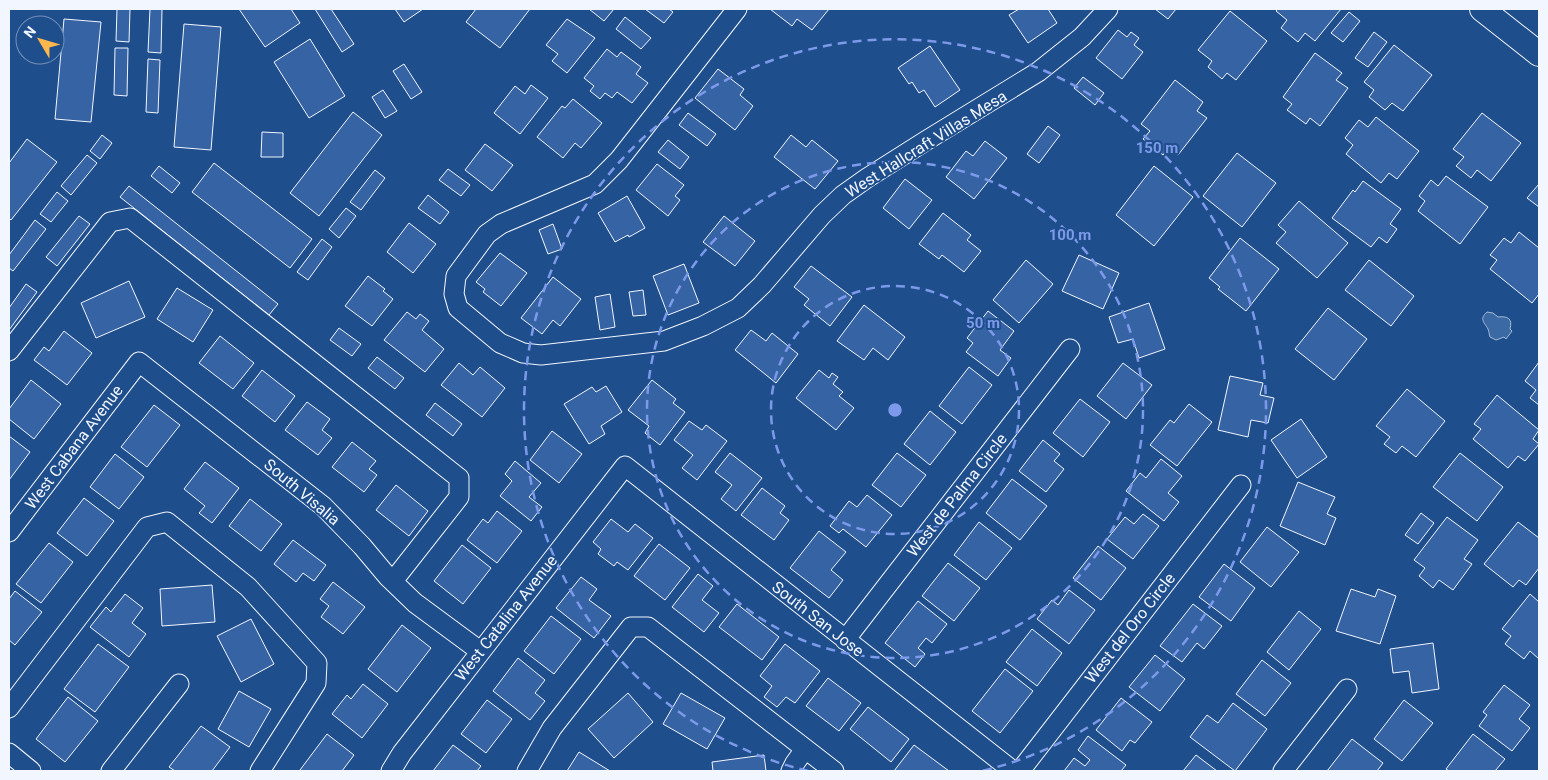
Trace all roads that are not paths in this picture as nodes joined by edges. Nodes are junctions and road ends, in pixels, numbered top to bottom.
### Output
1 (737, 9) edge
2 (1108, 9) edge
3 (1482, 9) edge
4 (1539, 54) edge
5 (1070, 349) dead end
6 (9, 351) edge
7 (139, 362) joint
8 (625, 466) joint
9 (1241, 486) dead end
10 (9, 532) edge
11 (393, 581) junction
12 (845, 640) junction
13 (480, 651) junction
14 (179, 684) dead end
15 (1347, 688) dead end
16 (9, 708) edge
17 (805, 749) junction
18 (9, 754) edge
19 (31, 771) edge
20 (111, 771) edge
21 (260, 771) edge
22 (391, 771) edge
23 (527, 771) edge
24 (791, 771) edge
25 (834, 771) edge
26 (1013, 771) edge
27 (1020, 771) edge
28 (1283, 771) edge

1 - 2 street, West Hallcraft Villas Mesa
3 - 4 main road
5 - 12 street, West de Palma Circle
6 - 11 street
7 - 10 street, West Cabana Avenue
7 - 11 street, South Visalia
8 - 12 street, South San Jose
8 - 13 street, West Catalina Avenue
9 - 27 street, West del Oro Circle
11 - 13 street, South Visalia
12 - 26 street, South San Jose
13 - 22 street, West Catalina Avenue
14 - 20 street
15 - 28 street
16 - 21 street
17 - 23 street
17 - 24 street
17 - 25 street
18 - 19 street

